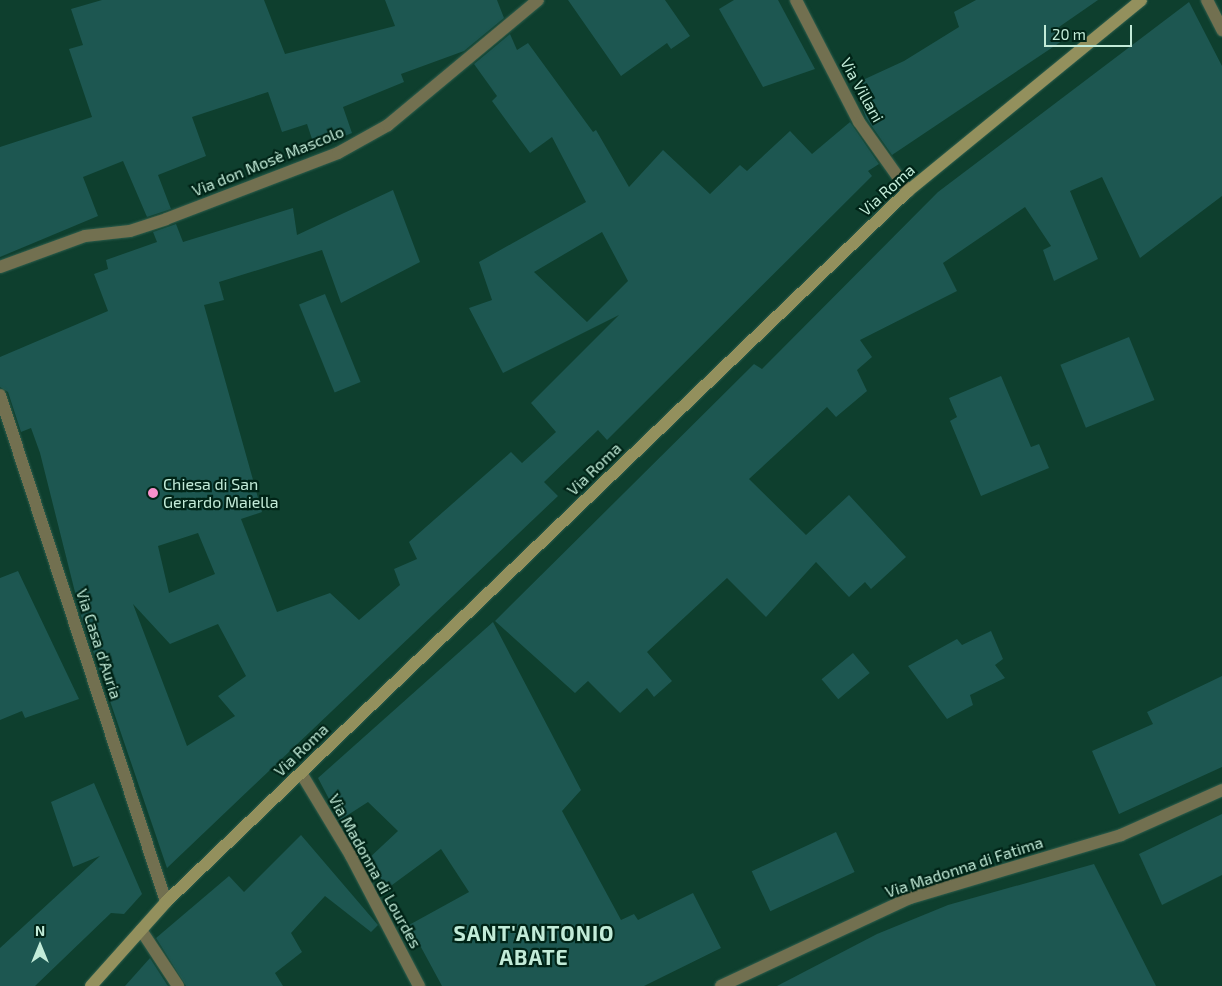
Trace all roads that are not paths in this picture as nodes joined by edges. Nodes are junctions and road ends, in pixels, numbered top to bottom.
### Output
1 (538, 0) edge
2 (796, 0) edge
3 (1141, 0) edge
4 (1207, 0) edge
5 (1222, 30) edge
6 (908, 191) junction
7 (0, 267) edge
8 (0, 395) edge
9 (301, 773) junction
10 (1222, 790) edge
11 (166, 902) junction
12 (141, 930) junction
13 (91, 986) edge
14 (178, 986) edge
15 (419, 986) edge
16 (721, 986) edge

1 - 7 street, Via don Mosè Mascolo
2 - 6 street, Via Villani
3 - 6 main road, Via Roma
4 - 5 street
6 - 9 main road, Via Roma
8 - 11 street, Via Casa d'Auria
9 - 11 main road, Via Roma
9 - 15 street, Via Madonna di Lourdes
10 - 16 street, Via Madonna di Fatima
11 - 12 main road, Via Roma
12 - 13 main road, Via Roma
12 - 14 street

